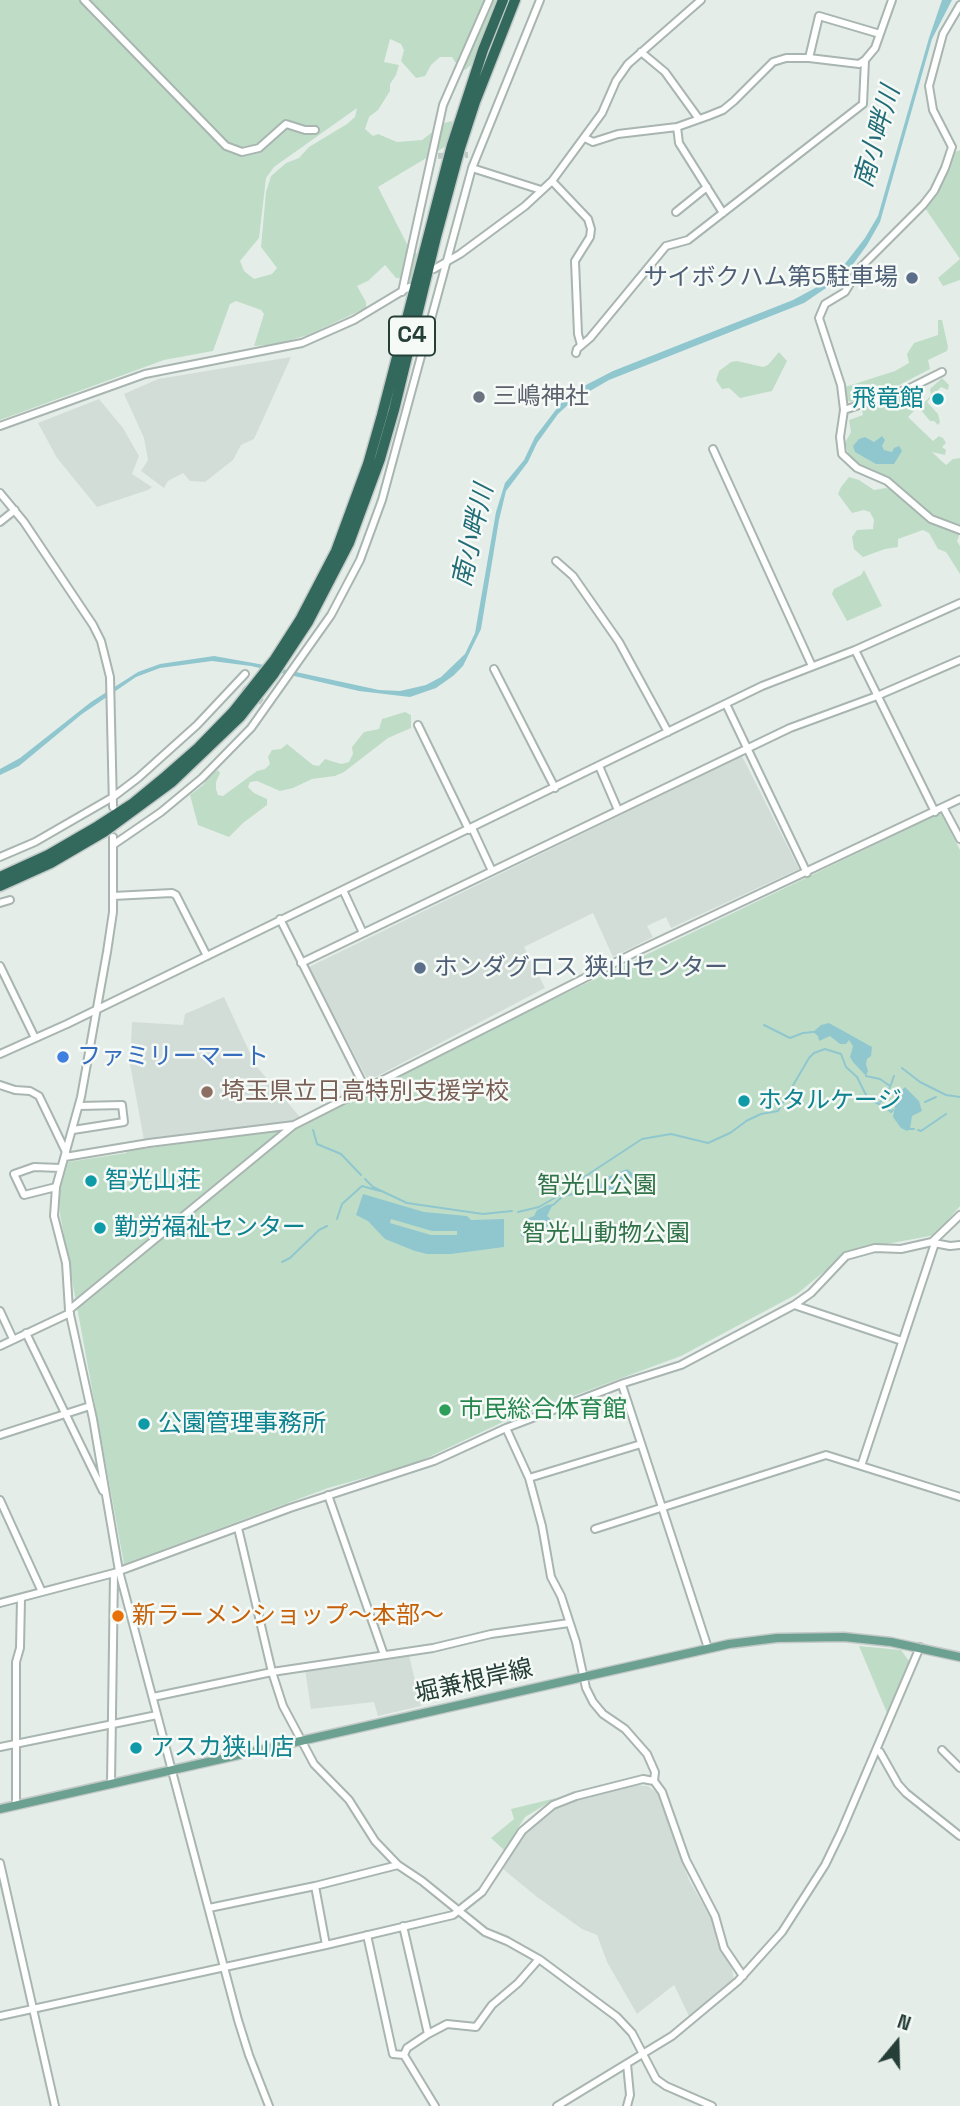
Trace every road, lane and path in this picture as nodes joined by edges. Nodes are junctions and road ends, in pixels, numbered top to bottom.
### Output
1 (84, 0) edge
2 (489, 0) edge
3 (503, 0) edge
4 (515, 0) edge
5 (540, 0) edge
6 (701, 0) edge
7 (892, 0) edge
8 (960, 5) edge
9 (880, 34) junction
10 (641, 52) junction
11 (809, 58) junction
12 (865, 60) junction
13 (699, 119) junction
14 (677, 127) junction
15 (315, 130) dead end
16 (585, 138) junction
17 (472, 168) junction
18 (552, 181) junction
19 (707, 187) junction
20 (541, 190) junction
21 (676, 212) dead end
22 (723, 213) junction
23 (447, 261) junction
24 (434, 269) dead end
25 (409, 287) dead end
26 (402, 292) junction
27 (582, 345) junction
28 (576, 353) dead end
29 (942, 372) dead end
30 (844, 410) junction
31 (0, 426) edge
32 (713, 449) dead end
33 (0, 493) edge
34 (15, 510) junction
35 (0, 522) edge
36 (960, 530) edge
37 (556, 561) dead end
38 (960, 603) edge
39 (855, 650) junction
40 (279, 660) junction
41 (960, 660) edge
42 (812, 666) junction
43 (494, 669) dead end
44 (245, 674) dead end
45 (269, 674) junction
46 (877, 696) junction
47 (726, 704) junction
48 (418, 725) dead end
49 (668, 732) junction
50 (746, 748) junction
51 (599, 766) junction
52 (555, 788) junction
53 (113, 797) junction
54 (960, 799) edge
55 (113, 807) dead end
56 (943, 807) junction
57 (618, 810) junction
58 (935, 812) junction
59 (470, 829) junction
60 (113, 837) dead end
61 (960, 839) edge
62 (113, 845) junction
63 (0, 857) edge
64 (492, 871) junction
65 (807, 873) junction
66 (0, 877) edge
67 (0, 886) edge
68 (343, 890) junction
69 (113, 896) junction
70 (10, 900) dead end
71 (0, 903) edge
72 (279, 919) junction
73 (363, 933) junction
74 (207, 956) junction
75 (302, 963) junction
76 (0, 966) edge
77 (97, 1009) junction
78 (36, 1038) junction
79 (0, 1054) edge
80 (0, 1085) edge
81 (365, 1088) junction
82 (79, 1106) junction
83 (294, 1125) junction
84 (73, 1130) junction
85 (65, 1155) junction
86 (61, 1168) junction
87 (56, 1187) junction
88 (960, 1215) edge
89 (934, 1242) junction
90 (960, 1245) edge
91 (794, 1305) junction
92 (0, 1311) edge
93 (70, 1312) junction
94 (26, 1333) junction
95 (13, 1339) junction
96 (902, 1340) junction
97 (0, 1346) edge
98 (622, 1385) junction
99 (90, 1406) junction
100 (64, 1414) junction
101 (506, 1428) junction
102 (0, 1435) edge
103 (641, 1444) junction
104 (861, 1466) junction
105 (529, 1478) junction
106 (328, 1496) junction
107 (960, 1497) edge
108 (107, 1498) junction
109 (0, 1500) edge
110 (661, 1506) junction
111 (238, 1528) junction
112 (596, 1529) dead end
113 (117, 1572) junction
114 (42, 1592) junction
115 (21, 1598) junction
116 (0, 1603) edge
117 (569, 1623) junction
118 (920, 1647) junction
119 (708, 1648) junction
120 (384, 1655) junction
121 (960, 1657) edge
122 (272, 1672) junction
123 (582, 1677) junction
124 (153, 1697) junction
125 (157, 1715) junction
126 (110, 1724) junction
127 (303, 1741) junction
128 (15, 1744) junction
129 (0, 1747) edge
130 (876, 1750) junction
131 (942, 1750) dead end
132 (960, 1768) edge
133 (172, 1770) junction
134 (654, 1781) junction
135 (111, 1784) junction
136 (16, 1805) junction
137 (0, 1810) edge
138 (960, 1836) edge
139 (0, 1863) edge
140 (398, 1865) junction
141 (315, 1886) junction
142 (209, 1908) junction
143 (460, 1911) junction
144 (403, 1926) junction
145 (367, 1935) junction
146 (326, 1945) junction
147 (539, 1959) junction
148 (224, 1966) junction
149 (743, 1976) junction
150 (32, 2009) junction
151 (0, 2016) edge
152 (428, 2034) junction
153 (643, 2054) junction
154 (404, 2055) junction
155 (627, 2064) junction
156 (55, 2106) edge
157 (269, 2106) edge
158 (435, 2106) edge
159 (557, 2106) edge
160 (627, 2106) edge
161 (712, 2106) edge

1 - 15 street
2 - 26 street
3 - 40 highway, C4
4 - 40 highway, C4
5 - 17 street
6 - 10 street
7 - 9 street
8 - 30 street
9 - 11 street
9 - 12 street
10 - 13 street
10 - 16 street
11 - 12 street
11 - 13 street
12 - 22 street
13 - 14 street
14 - 16 street
14 - 19 street
16 - 18 street
17 - 20 street
17 - 23 street
18 - 20 street
18 - 27 street
19 - 21 street
19 - 22 street
20 - 23 street
22 - 27 street
23 - 24 street
23 - 62 street
25 - 26 street
26 - 31 street
27 - 28 street
29 - 30 street
30 - 36 street
32 - 42 street
33 - 34 street
34 - 35 street
34 - 53 street
37 - 49 street
38 - 39 street
39 - 42 street
39 - 46 street
40 - 45 highway, C4
41 - 46 street
42 - 47 street
43 - 52 street
44 - 53 street
45 - 66 highway, C4
45 - 67 highway, C4
46 - 50 street
46 - 58 street
47 - 49 street
47 - 50 street
48 - 59 street
49 - 51 street
50 - 57 street
50 - 65 street
51 - 52 street
51 - 57 street
52 - 59 street
53 - 55 street
53 - 63 street
54 - 56 street
56 - 58 street
56 - 61 street
57 - 64 street
58 - 65 street
59 - 64 street
59 - 68 street
60 - 62 street
62 - 69 street
64 - 73 street
65 - 81 street
68 - 72 street
68 - 73 street
69 - 74 street
69 - 77 street
70 - 71 street
72 - 74 street
72 - 75 street
73 - 75 street
74 - 77 street
75 - 81 street
76 - 78 street
77 - 78 street
77 - 82 street
78 - 79 street
80 - 85 street
81 - 83 street
82 - 84 street
82 - 84 street
83 - 85 street
83 - 93 street
84 - 85 street
85 - 86 street
86 - 87 street
86 - 87 street
87 - 93 street
88 - 89 street
89 - 90 street
89 - 91 street
89 - 96 street
91 - 96 street
91 - 98 street
92 - 95 street
93 - 94 street
93 - 99 street
94 - 95 street
94 - 100 street
95 - 97 street
96 - 104 street
98 - 101 street
98 - 103 street
99 - 100 street
99 - 108 street
100 - 102 street
100 - 108 street
101 - 105 street
101 - 106 street
103 - 105 street
103 - 110 street
104 - 107 street
104 - 110 street
105 - 117 street
106 - 111 street
106 - 120 street
108 - 113 street
109 - 114 street
110 - 112 street
110 - 119 street
111 - 113 street
111 - 122 street
113 - 114 street
113 - 124 street
113 - 126 street
114 - 115 street
115 - 116 street
115 - 128 street
117 - 120 street
117 - 123 street
118 - 119 main road, 堀兼根岸線
118 - 121 main road, 堀兼根岸線
118 - 130 street
119 - 123 main road, 堀兼根岸線
120 - 122 street
122 - 124 street
122 - 127 street
123 - 127 main road, 堀兼根岸線
123 - 134 street
124 - 125 street
125 - 126 street
125 - 133 street
126 - 128 street
126 - 135 street
127 - 133 main road, 堀兼根岸線
127 - 140 street
128 - 129 street
128 - 136 street
130 - 138 street
130 - 149 street
131 - 132 street
133 - 135 main road, 堀兼根岸線
133 - 142 street
134 - 143 street
134 - 149 street
135 - 136 main road, 堀兼根岸線
136 - 137 main road, 堀兼根岸線
139 - 150 street
140 - 141 street
140 - 143 street
141 - 142 street
141 - 146 street
142 - 148 street
143 - 144 street
143 - 147 street
144 - 145 street
144 - 152 street
145 - 146 street
145 - 154 street
146 - 148 street
147 - 152 street
147 - 153 street
148 - 150 street
148 - 157 street
149 - 153 street
150 - 151 street
150 - 156 street
152 - 154 street
153 - 155 street
153 - 161 street
154 - 158 street
155 - 159 street
155 - 160 street

